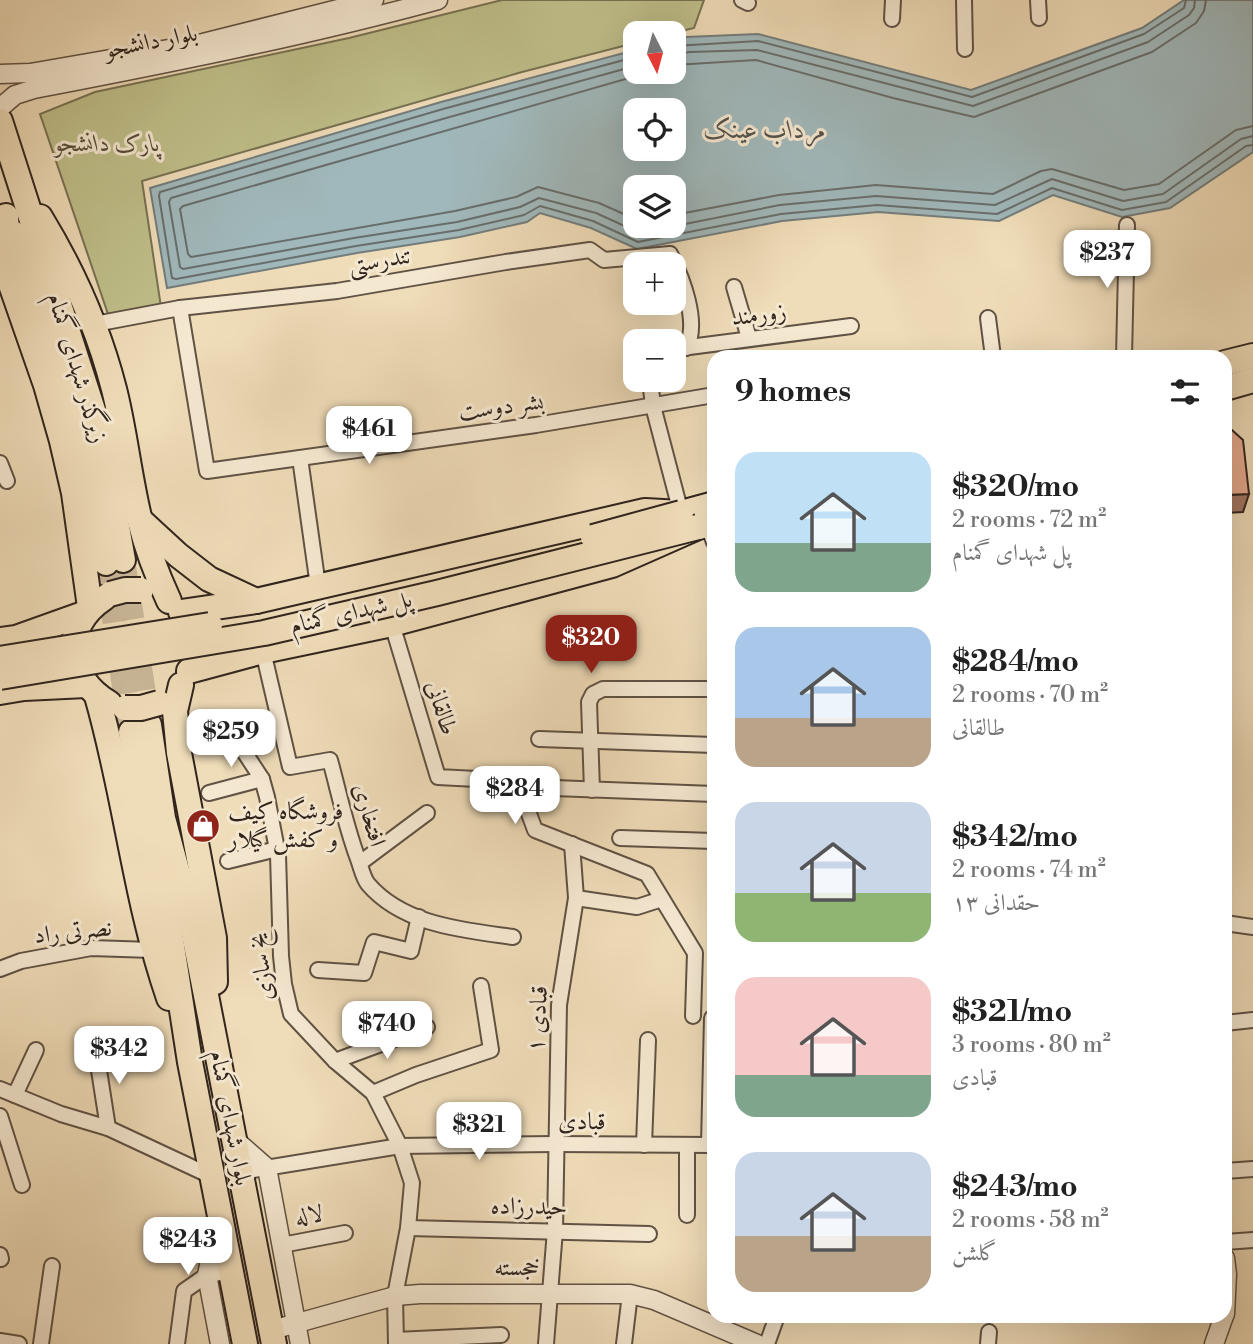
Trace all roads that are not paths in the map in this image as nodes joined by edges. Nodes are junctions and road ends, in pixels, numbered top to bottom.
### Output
1 (374, 0) edge
2 (438, 0) edge
3 (892, 0) edge
4 (964, 0) edge
5 (1038, 0) edge
6 (356, 9) edge
7 (1039, 18) dead end
8 (892, 19) dead end
9 (965, 49) dead end
10 (0, 74) edge
11 (32, 81) junction
12 (0, 108) edge
13 (0, 121) edge
14 (18, 180) junction
15 (3, 208) edge
16 (1127, 225) dead end
17 (734, 287) dead end
18 (180, 308) junction
19 (988, 318) dead end
20 (95, 324) junction
21 (851, 326) dead end
22 (749, 338) junction
23 (686, 340) edge
24 (686, 347) edge
25 (992, 350) edge
26 (1124, 350) edge
27 (1253, 356) edge
28 (1232, 361) edge
29 (1253, 380) edge
30 (1232, 386) edge
31 (651, 392) edge
32 (707, 396) edge
33 (653, 406) junction
34 (300, 458) junction
35 (0, 463) edge
36 (7, 481) dead end
37 (140, 520) junction
38 (705, 522) edge
39 (364, 575) junction
40 (318, 586) junction
41 (256, 601) junction
42 (95, 604) junction
43 (175, 607) junction
44 (392, 624) junction
45 (367, 629) junction
46 (8, 639) edge
47 (263, 651) junction
48 (0, 659) edge
49 (0, 677) edge
50 (185, 678) junction
51 (707, 689) edge
52 (12, 690) edge
53 (91, 691) junction
54 (141, 717) junction
55 (224, 721) dead end
56 (540, 739) dead end
57 (590, 740) junction
58 (707, 745) edge
59 (262, 779) junction
60 (554, 789) dead end
61 (592, 790) junction
62 (209, 793) dead end
63 (707, 794) edge
64 (427, 813) dead end
65 (620, 838) dead end
66 (707, 841) edge
67 (572, 844) junction
68 (277, 849) junction
69 (228, 861) dead end
70 (360, 863) junction
71 (576, 898) junction
72 (663, 900) junction
73 (419, 917) junction
74 (1232, 923) edge
75 (1253, 927) edge
76 (513, 937) dead end
77 (152, 950) junction
78 (0, 968) edge
79 (318, 970) dead end
80 (481, 986) dead end
81 (693, 1016) dead end
82 (1253, 1020) edge
83 (1232, 1022) edge
84 (427, 1027) dead end
85 (648, 1040) dead end
86 (133, 1046) dead end
87 (36, 1050) dead end
88 (218, 1056) junction
89 (335, 1061) junction
90 (190, 1062) junction
91 (0, 1089) edge
92 (373, 1093) junction
93 (15, 1095) junction
94 (0, 1116) edge
95 (108, 1128) junction
96 (234, 1139) junction
97 (556, 1143) junction
98 (644, 1145) junction
99 (687, 1145) junction
100 (707, 1145) edge
101 (400, 1146) junction
102 (267, 1168) junction
103 (1253, 1169) edge
104 (1232, 1170) edge
105 (241, 1172) junction
106 (213, 1177) junction
107 (22, 1185) dead end
108 (219, 1210) junction
109 (687, 1215) dead end
110 (408, 1228) junction
111 (555, 1230) junction
112 (345, 1233) dead end
113 (649, 1234) dead end
114 (1253, 1240) edge
115 (1232, 1242) edge
116 (282, 1245) junction
117 (52, 1266) dead end
118 (232, 1272) junction
119 (207, 1275) junction
120 (551, 1293) junction
121 (630, 1294) junction
122 (396, 1296) junction
123 (707, 1323) edge
124 (708, 1323) edge
125 (774, 1323) edge
126 (1222, 1323) edge
127 (296, 1324) junction
128 (501, 1335) dead end
129 (273, 1337) edge
130 (0, 1341) edge
131 (396, 1342) edge
132 (19, 1344) edge
133 (41, 1344) edge
134 (177, 1344) edge
135 (220, 1344) edge
136 (245, 1344) edge
137 (300, 1344) edge
138 (546, 1344) edge
139 (624, 1344) edge
140 (757, 1344) edge
141 (767, 1344) edge
142 (1214, 1344) edge

1 - 6 street, بلوار دانشجو
2 - 6 street, بلوار دانشجو
3 - 8 street
4 - 9 street
5 - 7 street
6 - 11 street, بلوار دانشجو
10 - 11 street, بلوار دانشجو
11 - 12 street, بلوار دانشجو
13 - 14 highway
14 - 15 highway, زیرگذر شهدای گمنام
14 - 20 highway
15 - 42 highway
16 - 26 street
17 - 22 street
18 - 20 street, تندرستی
18 - 23 street, تندرستی
18 - 34 street, بشر دوست
19 - 25 street
20 - 37 highway
21 - 22 street, زورمند
22 - 24 street, زورمند
27 - 28 highway
29 - 30 highway
31 - 33 street
32 - 33 street, بشر دوست
33 - 34 street, بشر دوست
33 - 38 street
34 - 40 street
35 - 36 street
37 - 41 highway
37 - 43 highway
38 - 39 highway
38 - 44 highway
38 - 48 highway, پل شهدای گمنام, bridge
38 - 49 highway, پل شهدای گمنام, bridge
39 - 40 highway
39 - 45 highway
40 - 41 highway
41 - 43 highway
41 - 47 highway
42 - 43 highway, bridge
42 - 46 highway
42 - 53 highway
43 - 50 highway
44 - 45 highway
44 - 67 street, طالقانی
45 - 47 highway
46 - 52 highway
47 - 50 highway
47 - 70 street, افتخاری
50 - 54 highway
50 - 88 highway
51 - 57 street
52 - 53 highway
53 - 54 highway
53 - 77 highway
54 - 88 highway, بلوار شهدای گمنام
54 - 90 highway, بلوار شهدای گمنام
55 - 59 street, یخ سازی
56 - 57 street
57 - 58 street
57 - 61 street
59 - 62 street
59 - 68 street, یخ سازی
60 - 61 street
61 - 63 street
64 - 70 street
65 - 66 street
67 - 71 street, قبادی ۱
67 - 72 street, طالقانی
68 - 69 street
68 - 89 street, یخ سازی
70 - 73 street, افتخاری
71 - 72 street
71 - 97 street, قبادی ۱
72 - 81 street, طالقانی
73 - 76 street, افتخاری
73 - 79 street
74 - 75 street
77 - 78 street, نصرتی راد
77 - 90 highway
80 - 92 street
82 - 83 street
84 - 89 street
85 - 98 street
86 - 95 street
87 - 93 street
88 - 96 highway, بلوار شهدای گمنام
89 - 92 street, یخ سازی
90 - 106 highway, بلوار شهدای گمنام
91 - 93 street
92 - 101 street, یخ سازی
93 - 95 street
94 - 107 street
95 - 106 street
96 - 102 street
96 - 105 highway, بلوار شهدای گمنام
97 - 98 street, قبادی
97 - 101 street, قبادی
97 - 111 street, قبادی ۱
98 - 99 street, قبادی
99 - 100 street, قبادی
99 - 109 street
101 - 102 street, قبادی
101 - 110 street, یخ سازی
102 - 105 street, قبادی
102 - 116 street
103 - 104 street
105 - 129 highway, بلوار شهدای گمنام
106 - 108 highway, بلوار شهدای گمنام
108 - 118 highway, بلوار شهدای گمنام
108 - 119 street
110 - 111 street, حیدرزاده
110 - 122 street, یخ سازی
111 - 113 street, حیدرزاده
111 - 120 street, قبادی ۱
112 - 116 street, لاله
114 - 115 street
116 - 127 street
117 - 133 street
118 - 119 street
118 - 136 highway, بلوار شهدای گمنام
119 - 134 street
119 - 135 street
120 - 121 street, خجسته
120 - 122 street, خجسته
120 - 138 street, قبادی ۱
121 - 123 street, خجسته
121 - 139 street
122 - 127 street, خجسته
122 - 131 street, یخ سازی
124 - 140 street, خجسته
125 - 141 street
126 - 142 street
127 - 129 street, خجسته
127 - 137 street
128 - 131 street
130 - 132 street

